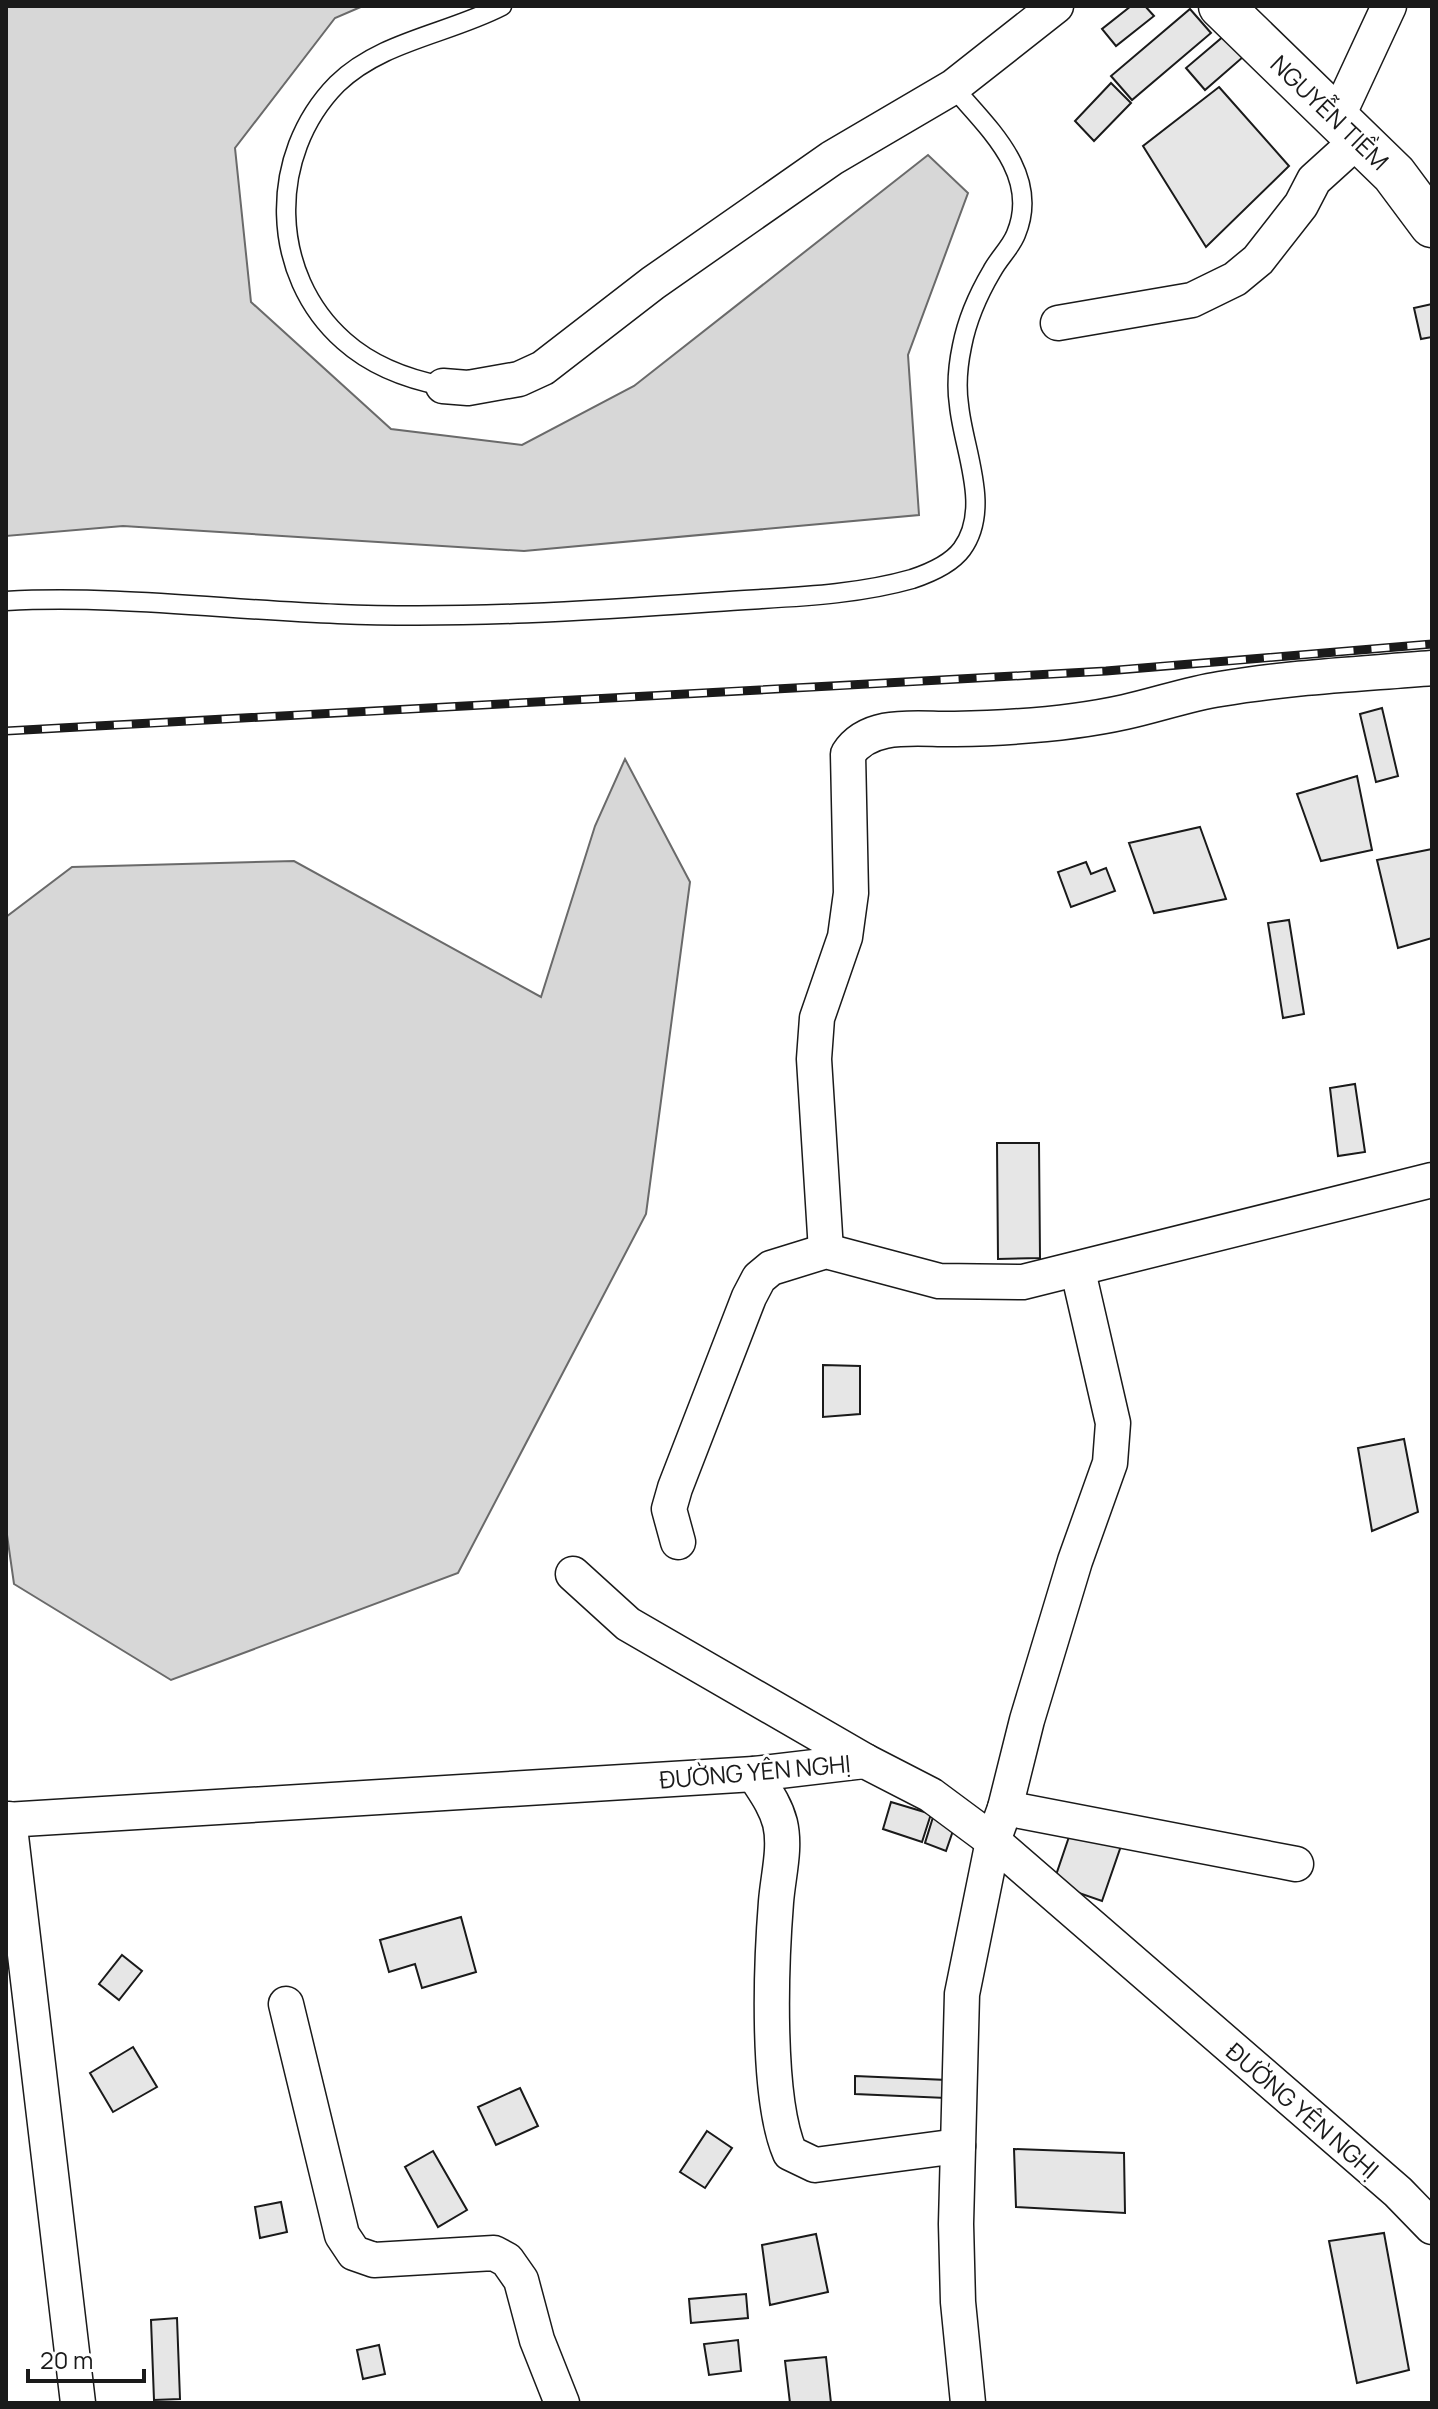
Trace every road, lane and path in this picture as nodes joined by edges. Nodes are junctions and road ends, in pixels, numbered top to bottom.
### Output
1 (502, 6) edge
2 (1056, 6) edge
3 (1221, 6) edge
4 (1389, 6) edge
5 (953, 87) junction
6 (1346, 131) junction
7 (1432, 225) edge
8 (1058, 323) dead end
9 (443, 386) joint
10 (6, 601) edge
11 (1432, 668) edge
12 (1432, 1180) edge
13 (826, 1251) junction
14 (1078, 1271) junction
15 (678, 1542) dead end
16 (573, 1574) dead end
17 (865, 1761) junction
18 (754, 1774) junction
19 (1005, 1808) junction
20 (7, 1820) edge
21 (993, 1841) junction
22 (1296, 1864) dead end
23 (286, 2004) dead end
24 (958, 2146) junction
25 (1432, 2227) edge
26 (78, 2403) edge
27 (562, 2403) edge
28 (968, 2403) edge

1 - 9 lane
2 - 5 street
3 - 6 street, NGUYỄN TIỀM
4 - 6 street
5 - 9 street
5 - 10 lane
6 - 7 street, NGUYỄN TIỀM
6 - 8 street
11 - 13 street
12 - 14 street
13 - 14 street
13 - 15 street
14 - 19 street
16 - 17 street
17 - 18 street, ĐƯỜNG YÊN NGHỊ
17 - 21 street, ĐƯỜNG YÊN NGHỊ
18 - 20 street, ĐƯỜNG YÊN NGHỊ
18 - 24 street
19 - 21 street
19 - 22 street
20 - 26 street
21 - 24 street
21 - 25 street, ĐƯỜNG YÊN NGHỊ
23 - 27 street
24 - 28 street

